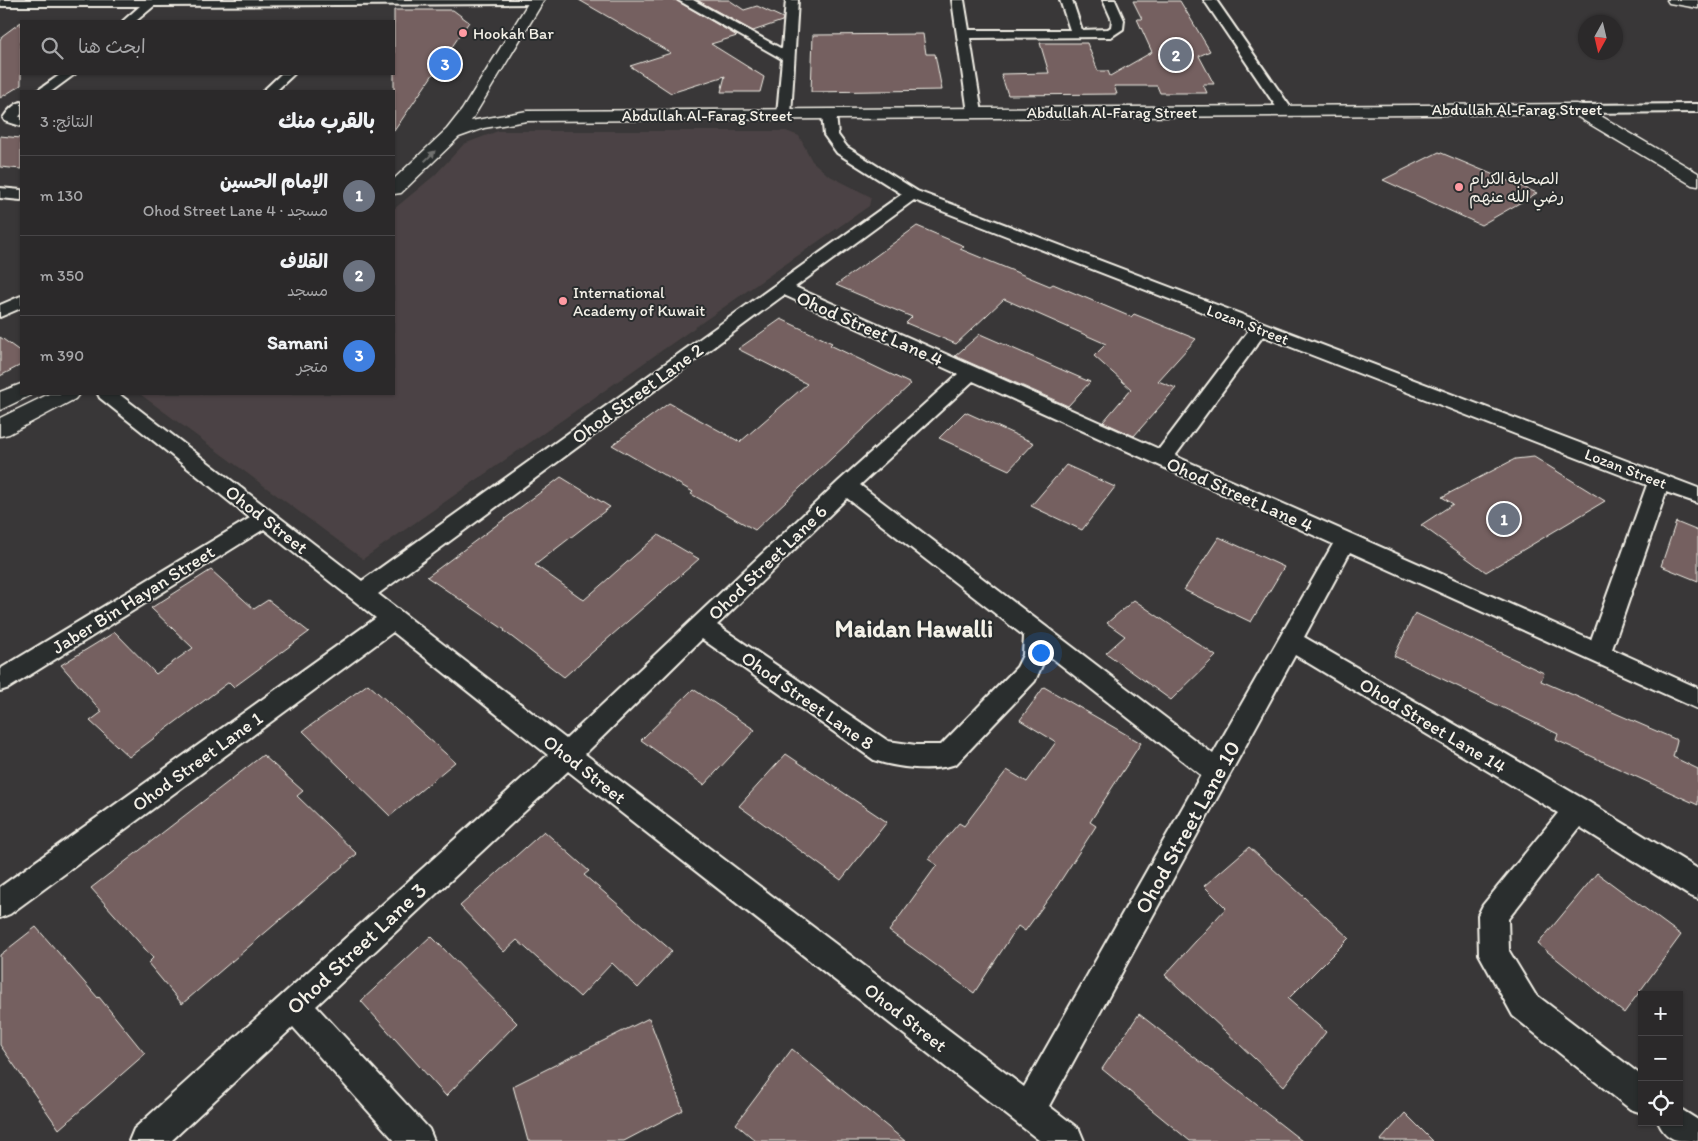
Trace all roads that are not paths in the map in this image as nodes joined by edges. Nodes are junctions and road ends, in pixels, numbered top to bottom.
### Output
1 (516, 0) edge
2 (537, 0) edge
3 (684, 0) edge
4 (792, 0) edge
5 (958, 0) edge
6 (1066, 0) edge
7 (1109, 0) edge
8 (1210, 0) edge
9 (1674, 0) edge
10 (1682, 0) edge
11 (43, 2) edge
12 (342, 2) junction
13 (150, 3) junction
14 (1698, 3) edge
15 (4, 5) edge
16 (333, 15) dead end
17 (507, 17) dead end
18 (130, 20) edge
19 (963, 34) junction
20 (1078, 34) junction
21 (788, 58) junction
22 (67, 75) edge
23 (287, 75) edge
24 (44, 90) edge
25 (270, 90) edge
26 (478, 97) junction
27 (20, 107) edge
28 (1698, 108) edge
29 (1576, 109) junction
30 (1286, 111) junction
31 (975, 113) junction
32 (830, 114) junction
33 (784, 115) junction
34 (527, 116) junction
35 (20, 122) edge
36 (437, 127) dead end
37 (453, 133) junction
38 (395, 169) edge
39 (1698, 181) edge
40 (395, 188) edge
41 (0, 193) edge
42 (912, 194) junction
43 (20, 195) edge
44 (782, 288) junction
45 (20, 302) edge
46 (0, 312) edge
47 (1260, 328) junction
48 (970, 373) junction
49 (20, 392) edge
50 (65, 395) edge
51 (108, 395) edge
52 (0, 402) edge
53 (0, 428) edge
54 (1162, 459) junction
55 (1659, 480) junction
56 (846, 486) junction
57 (1698, 496) edge
58 (266, 518) junction
59 (1345, 542) junction
60 (362, 593) junction
61 (394, 619) junction
62 (701, 626) junction
63 (1036, 635) junction
64 (1290, 640) junction
65 (1598, 654) junction
66 (0, 681) edge
67 (1698, 699) edge
68 (567, 755) junction
69 (1217, 772) junction
70 (1576, 810) junction
71 (1698, 885) edge
72 (0, 904) edge
73 (294, 1005) junction
74 (1638, 1094) edge
75 (1028, 1112) junction
76 (1679, 1126) edge
77 (146, 1141) edge
78 (417, 1141) edge
79 (1067, 1141) edge
80 (1698, 1141) edge

1 - 2 street
1 - 12 street
1 - 17 main road
2 - 26 main road
3 - 21 street
4 - 21 street
5 - 19 street
6 - 20 street
7 - 20 street
8 - 30 street
9 - 14 main road
10 - 14 main road
11 - 13 street
11 - 15 street
12 - 13 street
12 - 16 street
13 - 18 street
19 - 20 street
19 - 31 street
21 - 33 street
22 - 24 street
23 - 25 street
26 - 34 main road, Abdullah Al-Farag Street
26 - 37 main road
27 - 35 street
28 - 29 street, Abdullah Al-Farag Street
29 - 30 main road, Abdullah Al-Farag Street
29 - 39 main road
30 - 31 main road, Abdullah Al-Farag Street
31 - 32 main road, Abdullah Al-Farag Street
32 - 33 main road, Abdullah Al-Farag Street
32 - 42 street, Lozan Street
33 - 34 main road, Abdullah Al-Farag Street
34 - 37 main road, Abdullah Al-Farag Street
36 - 38 main road
40 -> 37 main road
41 - 43 street
42 - 44 street, Ohod Street Lane 2
42 - 47 street, Lozan Street
44 - 48 street, Ohod Street Lane 4
44 - 60 street, Ohod Street Lane 2
45 - 46 street
47 - 54 street
47 - 55 street, Lozan Street
48 - 54 street, Ohod Street Lane 4
48 - 56 street, Ohod Street Lane 6
49 - 52 main road
50 - 53 main road
51 - 58 street, Ohod Street
54 - 59 street, Ohod Street Lane 4
55 - 57 street, Lozan Street
55 - 65 street
56 - 62 street, Ohod Street Lane 6
56 - 63 street
58 - 60 street, Ohod Street
58 - 66 street, Jaber Bin Hayan Street
59 - 64 street, Ohod Street Lane 10
59 - 65 street, Ohod Street Lane 4
60 - 61 street, Ohod Street
61 - 68 street, Ohod Street
61 - 72 street, Ohod Street Lane 1
62 - 63 street, Ohod Street Lane 8
62 - 68 street, Ohod Street Lane 6
63 - 69 street
64 - 69 street, Ohod Street Lane 10
64 - 70 street, Ohod Street Lane 14
65 - 67 street, Ohod Street Lane 4
68 - 73 street, Ohod Street Lane 3
68 - 75 street, Ohod Street
69 - 75 street, Ohod Street Lane 10
70 - 71 street, Ohod Street Lane 14
70 - 74 street
73 - 77 street, Ohod Street Lane 3
73 - 78 street
75 - 79 street, Ohod Street
76 - 80 street

